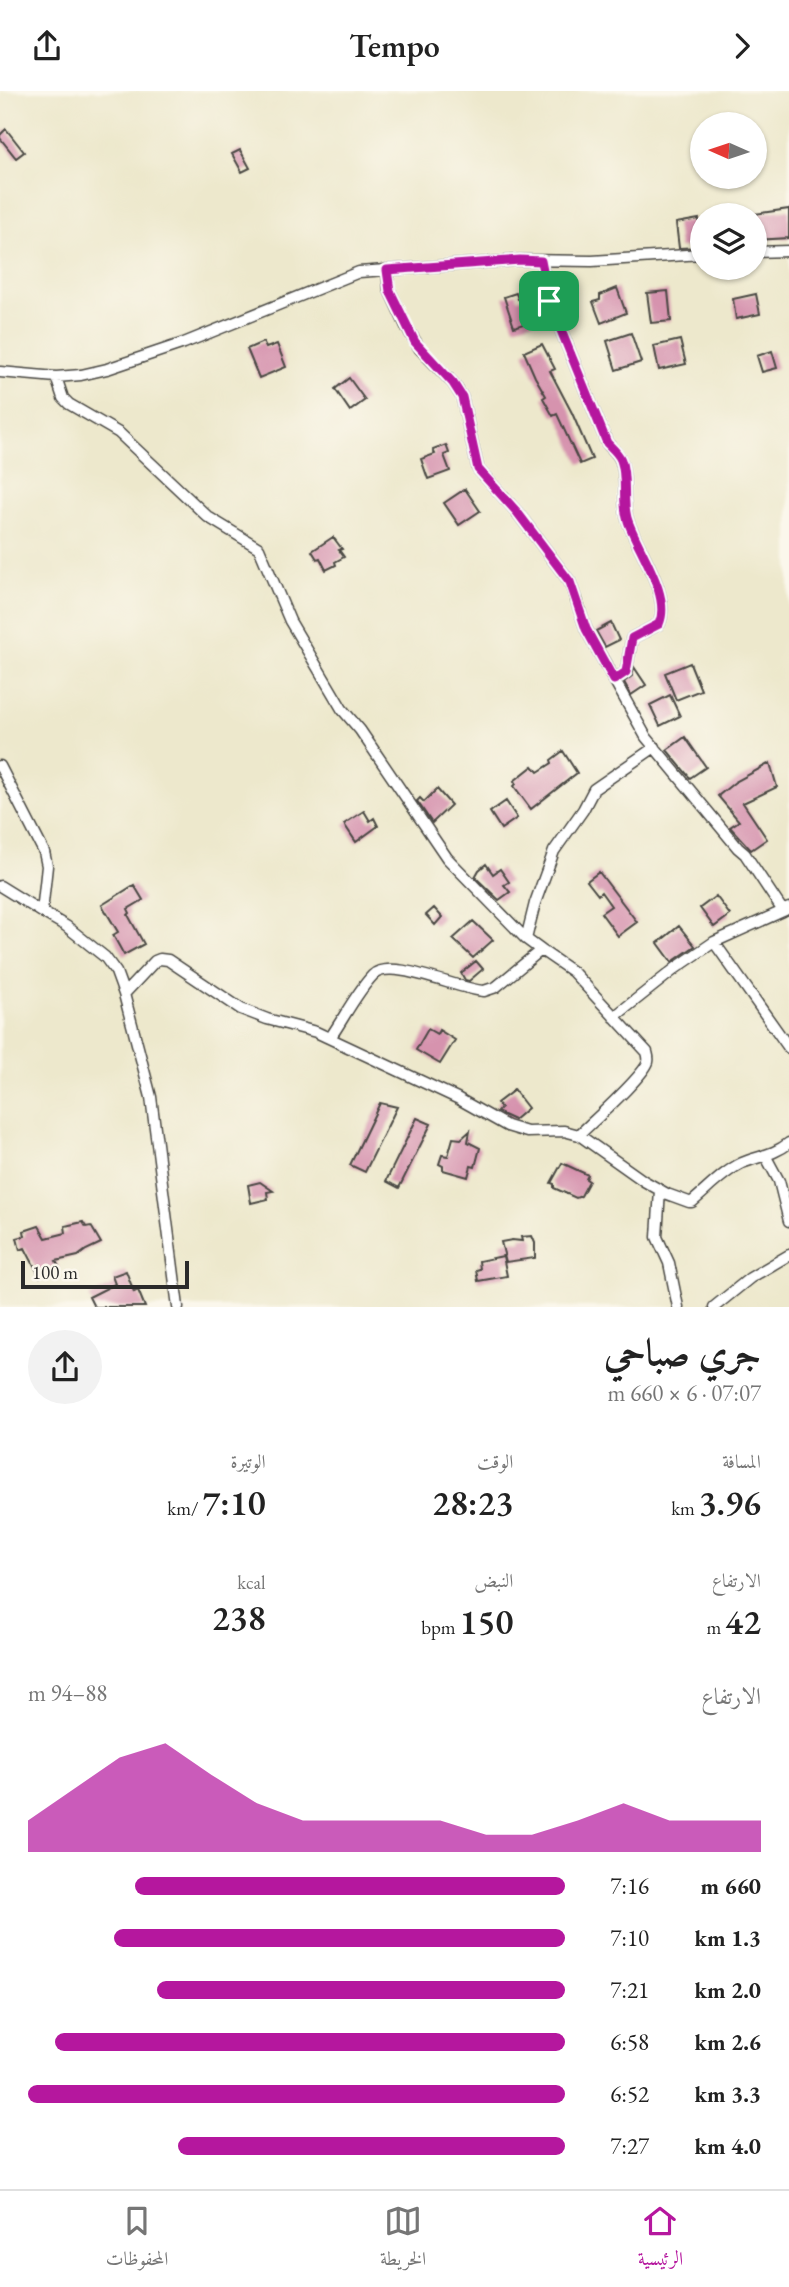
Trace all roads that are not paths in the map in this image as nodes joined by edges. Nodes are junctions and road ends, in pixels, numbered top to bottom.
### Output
1 (789, 251) edge
2 (767, 252) edge
3 (690, 255) edge
4 (541, 261) junction
5 (387, 270) junction
6 (0, 372) edge
7 (56, 377) junction
8 (614, 680) junction
9 (655, 747) junction
10 (0, 766) edge
11 (0, 886) edge
12 (786, 909) edge
13 (43, 912) junction
14 (526, 939) junction
15 (714, 942) junction
16 (541, 950) junction
17 (124, 994) junction
18 (614, 1017) junction
19 (330, 1038) junction
20 (789, 1048) edge
21 (579, 1135) junction
22 (789, 1143) edge
23 (765, 1155) junction
24 (660, 1190) junction
25 (789, 1221) edge
26 (789, 1255) edge
27 (674, 1290) junction
28 (178, 1307) edge
29 (671, 1307) edge
30 (678, 1307) edge
31 (715, 1307) edge

1 - 2 street
3 - 4 street
4 - 5 street
4 - 8 street
5 - 7 street
5 - 8 street
6 - 7 street
7 - 14 street
8 - 9 street
9 - 12 street
9 - 14 street
10 - 13 street
11 - 13 street
12 - 15 street
13 - 17 street
14 - 16 street
15 - 18 street
15 - 20 street
16 - 18 street
16 - 19 street
17 - 19 street
17 - 28 street
18 - 21 street
19 - 21 street
21 - 24 street
22 - 23 street
23 - 24 street
23 - 25 street
24 - 27 street
26 - 31 street
27 - 29 street
27 - 30 street

